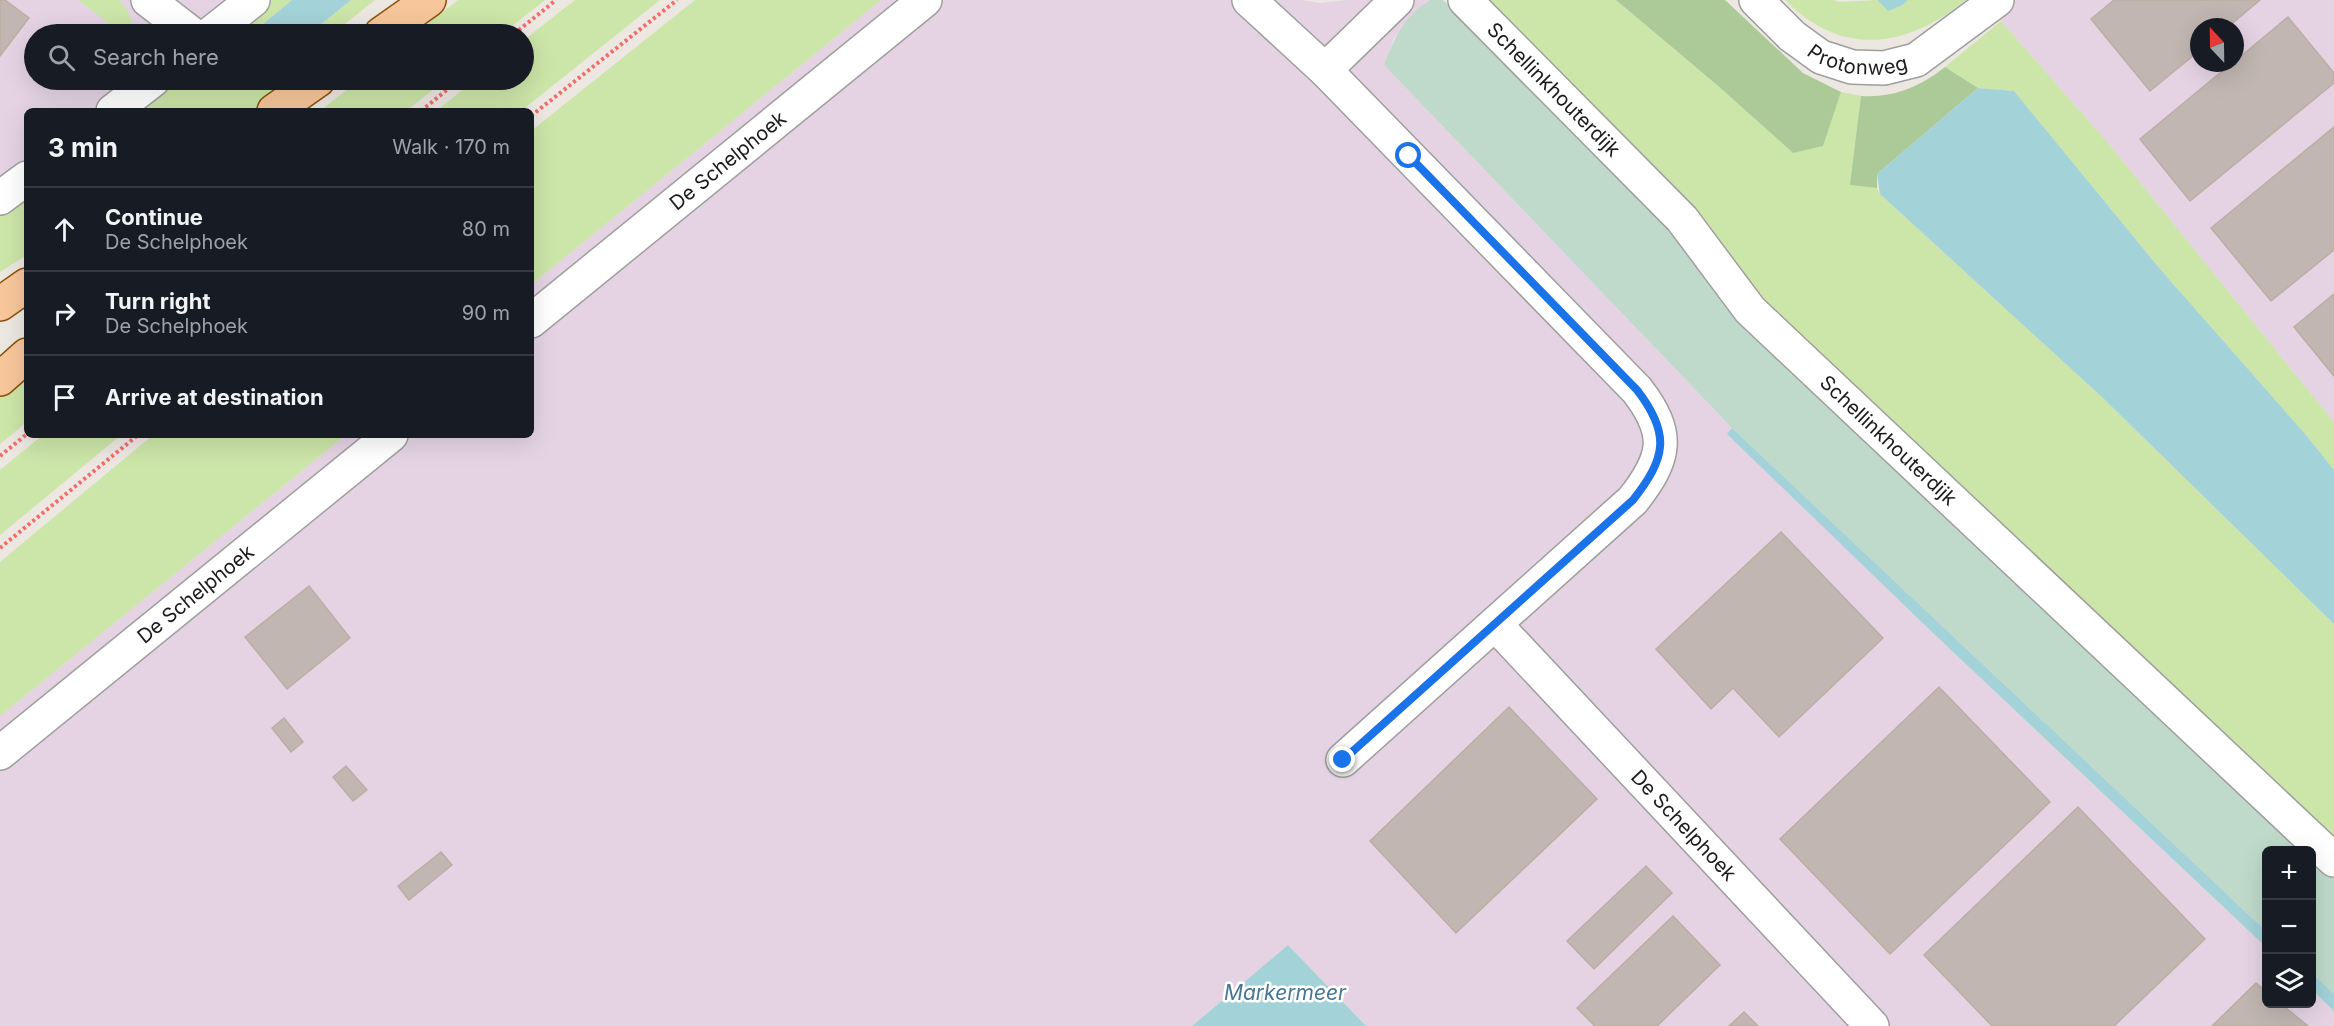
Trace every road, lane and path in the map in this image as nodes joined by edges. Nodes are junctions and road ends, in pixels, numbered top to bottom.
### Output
1 (148, 0) edge
2 (253, 0) edge
3 (556, 0) edge
4 (677, 0) edge
5 (925, 0) edge
6 (1249, 0) edge
7 (1396, 0) edge
8 (1465, 0) edge
9 (1756, 0) edge
10 (1997, 0) edge
11 (179, 24) edge
12 (223, 24) edge
13 (395, 24) edge
14 (401, 24) edge
15 (526, 24) edge
16 (1325, 70) junction
17 (140, 90) edge
18 (304, 90) edge
19 (329, 90) edge
20 (447, 90) edge
21 (117, 108) edge
22 (278, 108) edge
23 (308, 108) edge
24 (425, 108) edge
25 (534, 114) edge
26 (24, 180) edge
27 (0, 198) edge
28 (24, 287) edge
29 (0, 304) edge
30 (534, 319) edge
31 (24, 358) edge
32 (0, 379) edge
33 (24, 436) edge
34 (134, 438) edge
35 (387, 438) edge
36 (0, 456) edge
37 (0, 548) edge
38 (1495, 624) junction
39 (0, 753) edge
40 (1343, 760) dead end
41 (2334, 860) edge
42 (1872, 1026) edge

1 - 11 street
2 - 12 street
3 - 15 path
4 - 25 path
5 - 30 street, De Schelphoek
6 - 16 street
7 - 16 street
8 - 41 street, Schellinkhouterdijk
9 - 10 street, Protonweg
13 - 14 main road
16 - 38 street
17 - 21 street
18 - 22 main road
19 - 23 main road
20 - 24 path
26 - 27 street
28 - 29 main road
31 - 32 main road
33 - 36 path
34 - 37 path
35 - 39 street, De Schelphoek
38 - 40 street
38 - 42 street, De Schelphoek

